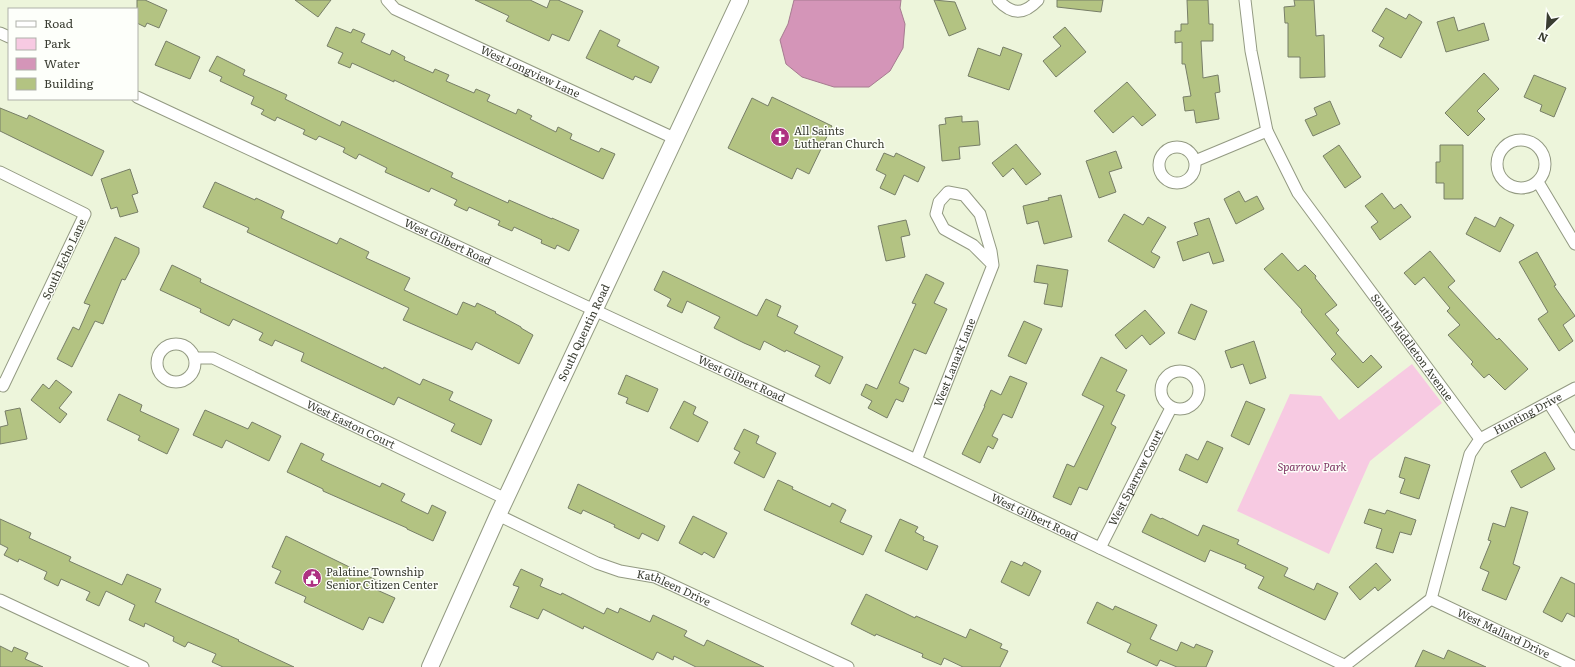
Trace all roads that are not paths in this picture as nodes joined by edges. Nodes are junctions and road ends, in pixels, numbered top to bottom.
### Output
1 (387, 0) edge
2 (740, 0) edge
3 (998, 0) edge
4 (1038, 0) edge
5 (1245, 0) edge
6 (138, 97) edge
7 (1268, 131) junction
8 (676, 139) junction
9 (1195, 161) dead end
10 (0, 172) edge
11 (1538, 182) junction
12 (1575, 244) edge
13 (993, 265) junction
14 (595, 310) junction
15 (194, 358) dead end
16 (0, 384) edge
17 (1575, 388) edge
18 (1549, 403) junction
19 (1172, 408) dead end
20 (1480, 439) junction
21 (1575, 444) edge
22 (916, 460) junction
23 (506, 499) junction
24 (498, 515) junction
25 (1100, 548) junction
26 (1431, 599) junction
27 (0, 600) edge
28 (1343, 666) edge
29 (143, 667) edge
30 (430, 667) edge
31 (848, 667) edge
32 (1575, 667) edge

1 - 8 street, West Longview Lane
2 - 8 main road, South Quentin Road
3 - 4 street
5 - 7 street, South Middleton Avenue
6 - 14 street, West Gilbert Road
7 - 9 street
7 - 20 street, South Middleton Avenue
8 - 14 main road, South Quentin Road
10 - 16 street, South Echo Lane
11 - 11 street
11 - 12 street
13 - 13 street
13 - 22 street, West Lanark Lane
14 - 22 street, West Gilbert Road
14 - 23 main road, South Quentin Road
15 - 23 street, West Easton Court
17 - 18 street, Hunting Drive
18 - 20 street, Hunting Drive
18 - 21 street
19 - 25 street, West Sparrow Court
20 - 26 street
22 - 25 street, West Gilbert Road
23 - 24 main road, South Quentin Road
24 - 30 main road, South Quentin Road
24 - 31 street, Kathleen Drive
25 - 28 street, West Gilbert Road
26 - 28 street
26 - 32 street, West Mallard Drive
27 - 29 street

